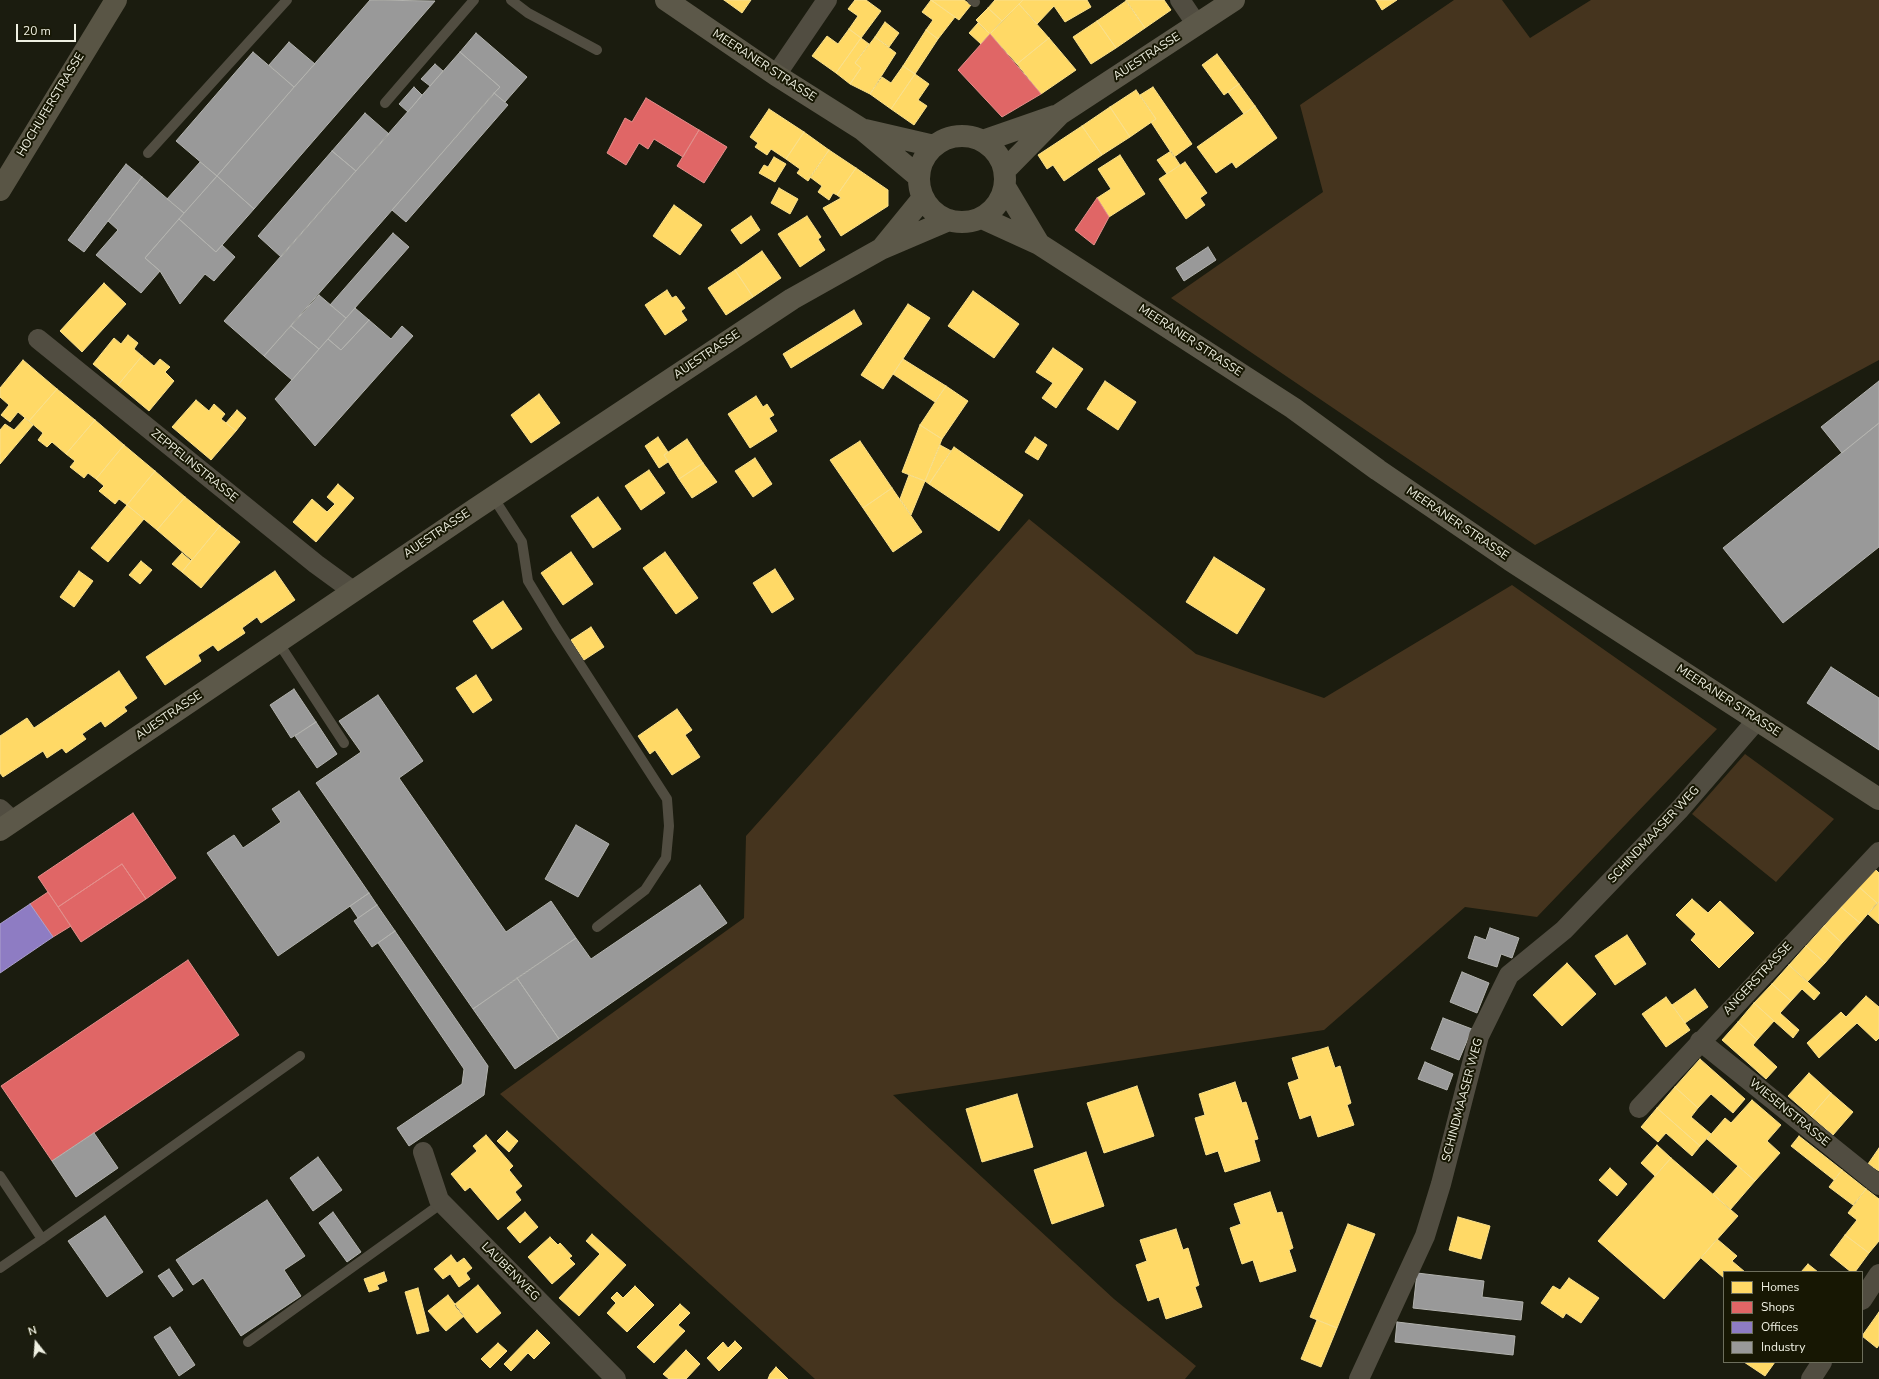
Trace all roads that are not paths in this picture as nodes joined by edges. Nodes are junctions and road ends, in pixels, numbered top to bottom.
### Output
1 (116, 0) edge
2 (287, 0) edge
3 (474, 0) edge
4 (511, 0) edge
5 (666, 0) edge
6 (827, 0) edge
7 (1180, 0) edge
8 (1234, 0) edge
9 (1197, 25) junction
10 (598, 50) dead end
11 (776, 75) junction
12 (385, 103) dead end
13 (1060, 114) junction
14 (863, 130) junction
15 (983, 141) junction
16 (934, 146) junction
17 (148, 153) dead end
18 (919, 177) junction
19 (1005, 179) junction
20 (0, 190) edge
21 (923, 198) junction
22 (982, 218) junction
23 (949, 220) junction
24 (1039, 244) junction
25 (881, 249) junction
26 (38, 339) dead end
27 (493, 497) junction
28 (353, 591) junction
29 (278, 642) junction
30 (1757, 720) junction
31 (344, 743) dead end
32 (1879, 799) edge
33 (4, 820) edge
34 (1879, 852) edge
35 (597, 927) dead end
36 (1700, 1042) junction
37 (300, 1056) dead end
38 (1639, 1108) dead end
39 (423, 1152) dead end
40 (0, 1176) edge
41 (1879, 1184) edge
42 (442, 1203) junction
43 (42, 1239) junction
44 (0, 1268) edge
45 (1879, 1274) edge
46 (1863, 1298) edge
47 (248, 1342) dead end
48 (1821, 1363) edge
49 (616, 1379) edge
50 (1359, 1379) edge
51 (1811, 1379) edge

1 - 20 main road, HOCHUFERSTRASSE
2 - 17 lane
3 - 12 lane
4 - 10 lane
5 - 11 street, MEERANER STRASSE
6 - 11 street
7 - 9 street
8 - 9 street, AUESTRASSE
9 - 13 street, AUESTRASSE
11 - 14 street, MEERANER STRASSE
13 - 15 street, AUESTRASSE
13 - 19 street, AUESTRASSE
14 - 16 street, MEERANER STRASSE
14 - 18 street, MEERANER STRASSE
15 - 16 street
15 - 19 street
16 - 18 street
18 - 21 street
19 - 22 street
19 - 24 street, MEERANER STRASSE
21 - 23 street
21 - 25 street, AUESTRASSE
22 - 23 street
22 - 24 street, MEERANER STRASSE
23 - 25 street, AUESTRASSE
24 - 30 street, MEERANER STRASSE
25 - 27 street, AUESTRASSE
26 - 28 street, ZEPPELINSTRASSE
27 - 28 street, AUESTRASSE
27 - 35 lane
28 - 29 street, AUESTRASSE
29 - 31 lane
29 - 33 street, AUESTRASSE
30 - 32 street, MEERANER STRASSE
30 - 50 street, SCHINDMAASER WEG
34 - 36 street, ANGERSTRASSE
36 - 38 street, ANGERSTRASSE
36 - 41 street, WIESENSTRASSE
37 - 43 lane
39 - 42 street, LAUBENWEG
40 - 43 lane
42 - 47 lane
42 - 49 street, LAUBENWEG
43 - 44 lane
45 - 46 street
48 - 51 street

